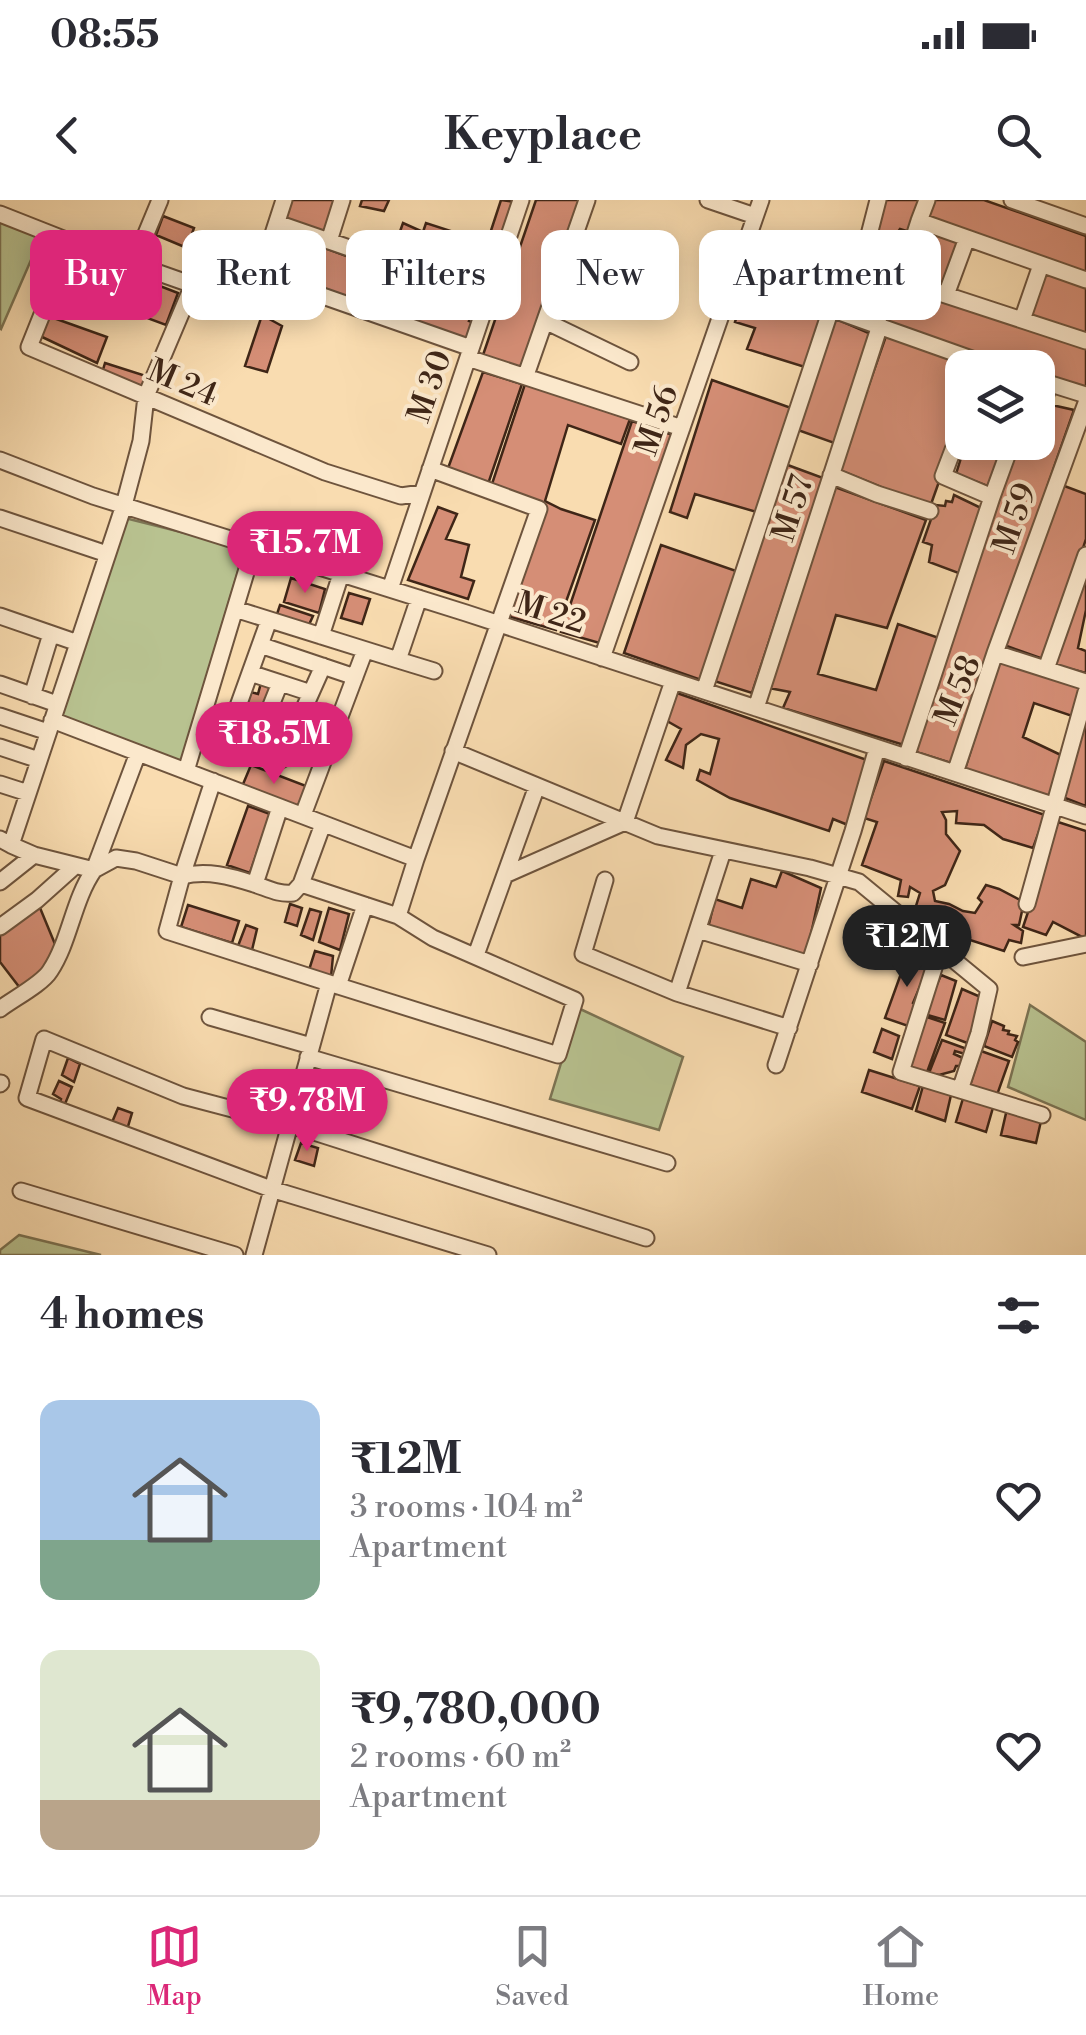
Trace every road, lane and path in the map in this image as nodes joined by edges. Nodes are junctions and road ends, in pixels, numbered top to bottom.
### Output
1 (160, 200) edge
2 (284, 200) edge
3 (342, 200) edge
4 (521, 200) edge
5 (588, 200) edge
6 (708, 200) edge
7 (878, 200) edge
8 (928, 200) edge
9 (1012, 200) edge
10 (758, 208) edge
11 (0, 214) edge
12 (919, 221) junction
13 (277, 223) junction
14 (1086, 226) edge
15 (40, 230) edge
16 (148, 230) edge
17 (275, 230) edge
18 (511, 230) edge
19 (870, 230) edge
20 (916, 230) edge
21 (966, 238) junction
22 (329, 241) junction
23 (346, 247) edge
24 (1041, 265) junction
25 (1086, 280) edge
26 (941, 292) edge
27 (946, 294) junction
28 (326, 299) edge
29 (182, 311) edge
30 (40, 320) edge
31 (480, 320) edge
32 (720, 320) edge
33 (827, 320) edge
34 (863, 320) edge
35 (1022, 320) junction
36 (545, 321) junction
37 (880, 326) junction
38 (1086, 341) edge
39 (945, 350) edge
40 (469, 353) junction
41 (630, 362) dead end
42 (526, 375) junction
43 (1055, 385) edge
44 (1086, 395) edge
45 (146, 396) junction
46 (1084, 413) edge
47 (682, 428) junction
48 (0, 460) edge
49 (949, 460) edge
50 (1005, 460) edge
51 (430, 468) junction
52 (832, 475) junction
53 (422, 493) junction
54 (992, 497) junction
55 (124, 505) junction
56 (930, 511) dead end
57 (0, 518) edge
58 (254, 546) junction
59 (107, 554) junction
60 (1086, 555) edge
61 (341, 574) junction
62 (390, 589) junction
63 (418, 598) junction
64 (234, 609) junction
65 (0, 616) edge
66 (269, 620) junction
67 (499, 624) junction
68 (51, 634) junction
69 (321, 636) junction
70 (78, 643) junction
71 (260, 645) junction
72 (365, 650) junction
73 (995, 652) junction
74 (602, 658) junction
75 (398, 660) junction
76 (322, 666) junction
77 (1046, 669) junction
78 (434, 671) dead end
79 (250, 673) junction
80 (355, 677) junction
81 (673, 681) junction
82 (1086, 682) edge
83 (280, 683) junction
84 (0, 684) edge
85 (704, 691) junction
86 (1086, 692) edge
87 (310, 693) junction
88 (32, 696) junction
89 (756, 708) junction
90 (0, 716) edge
91 (53, 719) junction
92 (0, 746) edge
93 (223, 748) dead end
94 (876, 748) junction
95 (453, 751) junction
96 (138, 753) junction
97 (252, 753) dead end
98 (906, 758) junction
99 (39, 760) junction
100 (281, 760) dead end
101 (186, 771) junction
102 (955, 773) junction
103 (213, 781) junction
104 (0, 784) edge
105 (538, 786) junction
106 (28, 794) junction
107 (1054, 806) junction
108 (280, 807) junction
109 (303, 815) junction
110 (1086, 816) edge
111 (625, 822) junction
112 (323, 824) junction
113 (6, 842) edge
114 (723, 850) junction
115 (34, 855) junction
116 (416, 858) junction
117 (75, 866) junction
118 (94, 870) junction
119 (505, 875) junction
120 (182, 876) junction
121 (838, 876) junction
122 (605, 880) dead end
123 (0, 882) edge
124 (255, 884) junction
125 (301, 884) junction
126 (1027, 904) dead end
127 (364, 905) junction
128 (398, 916) junction
129 (0, 926) edge
130 (698, 930) junction
131 (1086, 944) edge
132 (940, 949) junction
133 (476, 956) junction
134 (1023, 958) dead end
135 (810, 964) junction
136 (334, 985) junction
137 (677, 993) junction
138 (0, 1008) edge
139 (210, 1016) dead end
140 (789, 1028) junction
141 (310, 1052) junction
142 (776, 1065) dead end
143 (960, 1090) junction
144 (1042, 1114) dead end
145 (290, 1124) junction
146 (667, 1163) dead end
147 (271, 1190) junction
148 (21, 1191) dead end
149 (646, 1238) dead end
150 (235, 1255) edge
151 (254, 1255) edge
152 (488, 1255) edge

1 - 16 street
2 - 13 street
3 - 22 street
4 - 18 street, M 30
5 - 36 street
6 - 10 street
7 - 19 street
8 - 12 street
9 - 14 street
11 - 15 street
12 - 20 street
12 - 21 street
13 - 17 street
13 - 22 street
21 - 24 street
21 - 27 street
22 - 23 street
24 - 25 street
24 - 35 street
26 - 27 street
27 - 35 street
28 - 40 street
29 - 45 street
30 - 45 street, M 24
31 - 40 street, M 30
32 - 47 street, M 56
33 - 85 street
34 - 37 street
35 - 38 street
36 - 41 street
36 - 42 street
37 - 39 street
37 - 52 street, M 57
40 - 42 street
40 - 51 street, M 30
42 - 47 street
43 - 44 street
45 - 53 street, M 24
45 - 55 street
46 - 73 street, M 59
47 - 74 street, M 56
48 - 55 street, M 22
49 - 54 street
50 - 54 street
51 - 53 street, M 30
51 - 67 street
52 - 56 street
52 - 89 street, M 57
53 - 62 street, M 30
54 - 98 street
55 - 58 street, M 22
55 - 59 street
57 - 59 street
58 - 61 street, M 22
58 - 64 street
59 - 70 street
60 - 77 street
61 - 62 street, M 22
61 - 69 street
62 - 63 street, M 22
63 - 67 street, M 22
63 - 75 street
64 - 66 street
64 - 101 street
65 - 68 street
66 - 69 street
66 - 71 street
67 - 74 street, M 22
67 - 95 street
68 - 70 street
68 - 88 street
69 - 72 street
70 - 91 street
71 - 76 street
71 - 79 street
72 - 75 street
72 - 80 street
73 - 77 street, M 58
73 - 102 street, M 58
74 - 81 street, M 22
75 - 78 street
76 - 80 street
76 - 87 street
77 - 82 street, M 58
79 - 83 street
79 - 93 street
80 - 109 street
81 - 85 street, M 22
81 - 111 street
83 - 87 street
83 - 97 street
84 - 88 street
85 - 89 street, M 22
86 - 107 street
87 - 100 street
88 - 91 street
89 - 94 street, M 22
90 - 91 street
91 - 96 street
91 - 99 street
92 - 99 street
94 - 98 street, M 22
94 - 121 street
95 - 105 street
95 - 116 street
96 - 101 street
96 - 118 street
98 - 102 street, M 22
99 - 106 street
101 - 103 street
102 - 107 street, M 22
103 - 108 street
103 - 120 street
104 - 106 street
105 - 111 street
105 - 119 street
106 - 113 street
107 - 110 street, M 22
107 - 126 street
108 - 109 street
108 - 124 street
109 - 112 street
111 - 114 street
111 - 119 street
112 - 116 street
112 - 125 street
113 - 115 street
114 - 121 street
114 - 130 street
115 - 117 street
115 - 123 street
116 - 128 street
117 - 118 street
117 - 129 street
118 - 120 street
118 - 138 street
119 - 133 street
120 - 124 street
120 - 136 street
121 - 132 street
121 - 135 street
122 - 137 street
124 - 125 street
125 - 127 street
127 - 128 street
127 - 136 street
128 - 133 street
130 - 135 street
130 - 137 street
131 - 134 street
132 - 143 street
132 - 143 street
133 - 136 street
135 - 140 street
136 - 141 street
137 - 140 street
139 - 141 street
140 - 142 street
141 - 145 street
141 - 146 street
143 - 144 street
145 - 147 street
145 - 147 street
145 - 149 street
147 - 151 street
147 - 152 street
148 - 150 street

